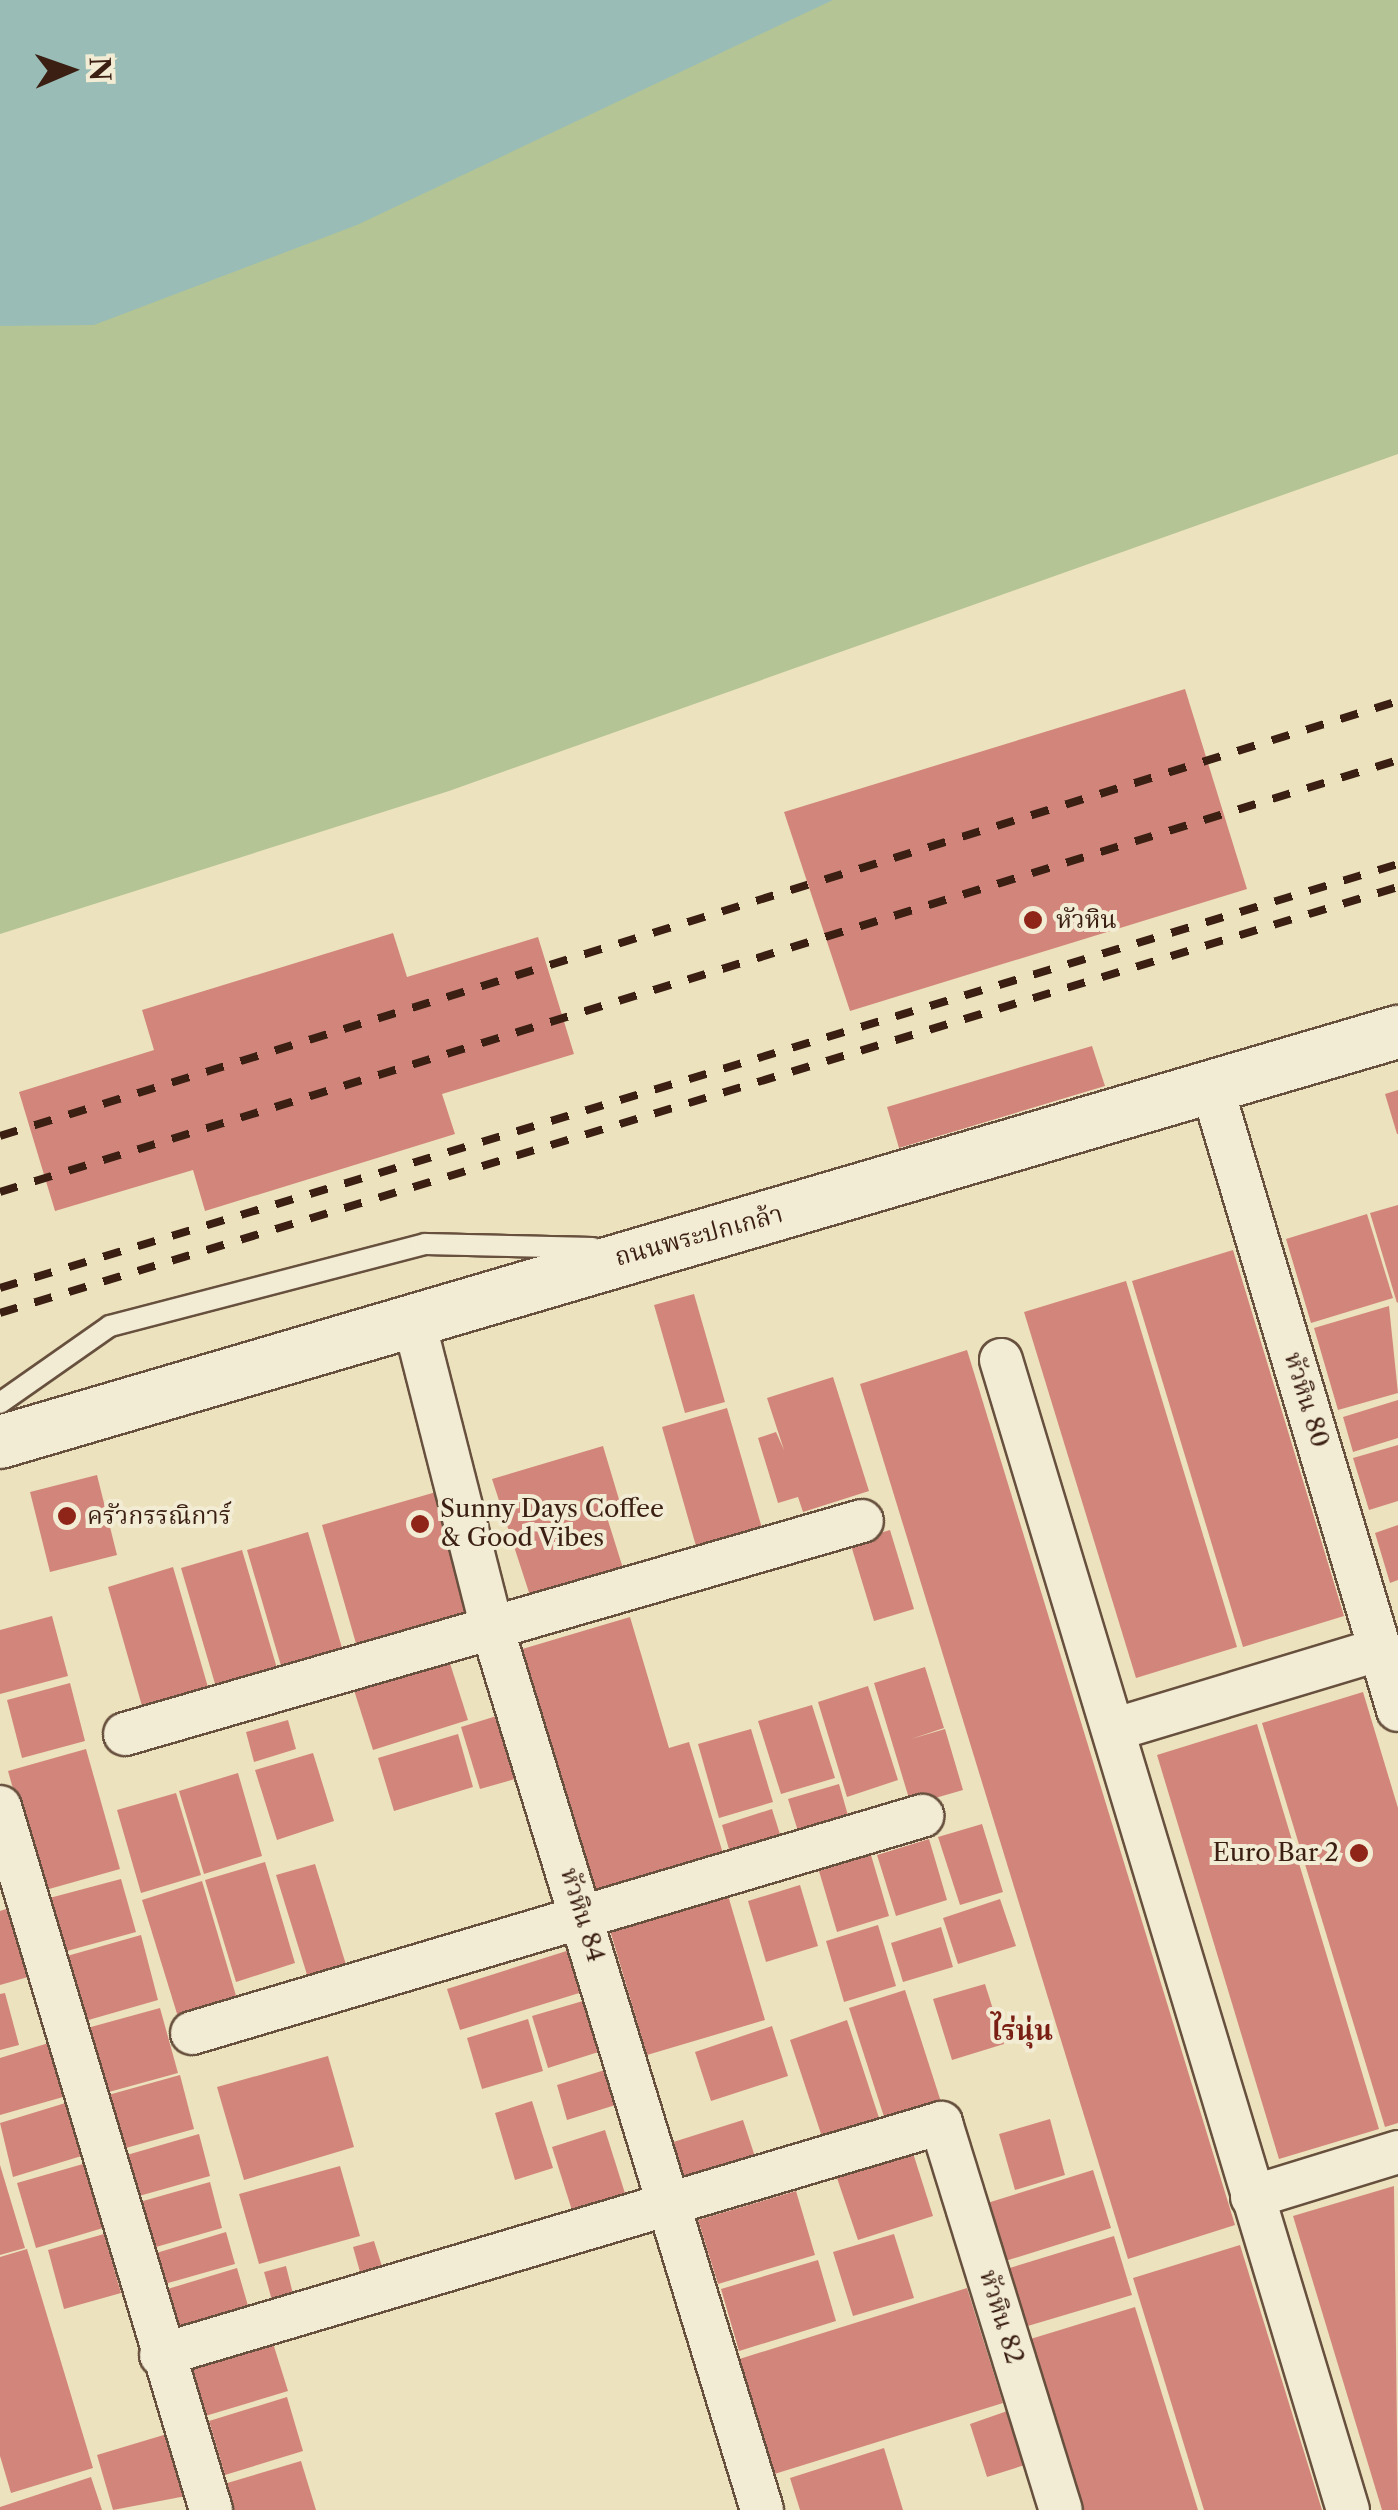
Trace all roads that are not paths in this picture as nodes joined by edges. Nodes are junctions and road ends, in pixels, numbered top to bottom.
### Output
1 (1398, 1032) edge
2 (1213, 1091) junction
3 (646, 1249) junction
4 (413, 1318) junction
5 (1001, 1360) dead end
6 (0, 1403) edge
7 (0, 1442) edge
8 (862, 1521) dead end
9 (493, 1631) junction
10 (1381, 1649) junction
11 (1398, 1710) edge
12 (1116, 1729) junction
13 (124, 1734) dead end
14 (0, 1807) edge
15 (922, 1816) dead end
16 (583, 1917) junction
17 (192, 2032) dead end
18 (1398, 2152) edge
19 (1252, 2197) junction
20 (670, 2208) junction
21 (160, 2355) junction
22 (210, 2510) edge
23 (762, 2510) edge
24 (1061, 2510) edge
25 (1348, 2510) edge

1 - 2 street, ถนนพระปกเกล้า
2 - 3 street, ถนนพระปกเกล้า
2 - 10 street, หัวหิน 80
3 - 4 street, ถนนพระปกเกล้า
3 - 6 lane
4 - 7 street, ถนนพระปกเกล้า
4 - 9 street, หัวหิน 84
5 - 12 street
8 - 9 street
9 - 13 street
9 - 16 street, หัวหิน 84
10 - 11 street, หัวหิน 80
10 - 12 street
12 - 19 street
14 - 21 street
15 - 16 street
16 - 17 street
16 - 20 street, หัวหิน 84
18 - 19 street
19 - 25 street
20 - 21 street
20 - 23 street, หัวหิน 84
20 - 24 street, หัวหิน 82
21 - 22 street

